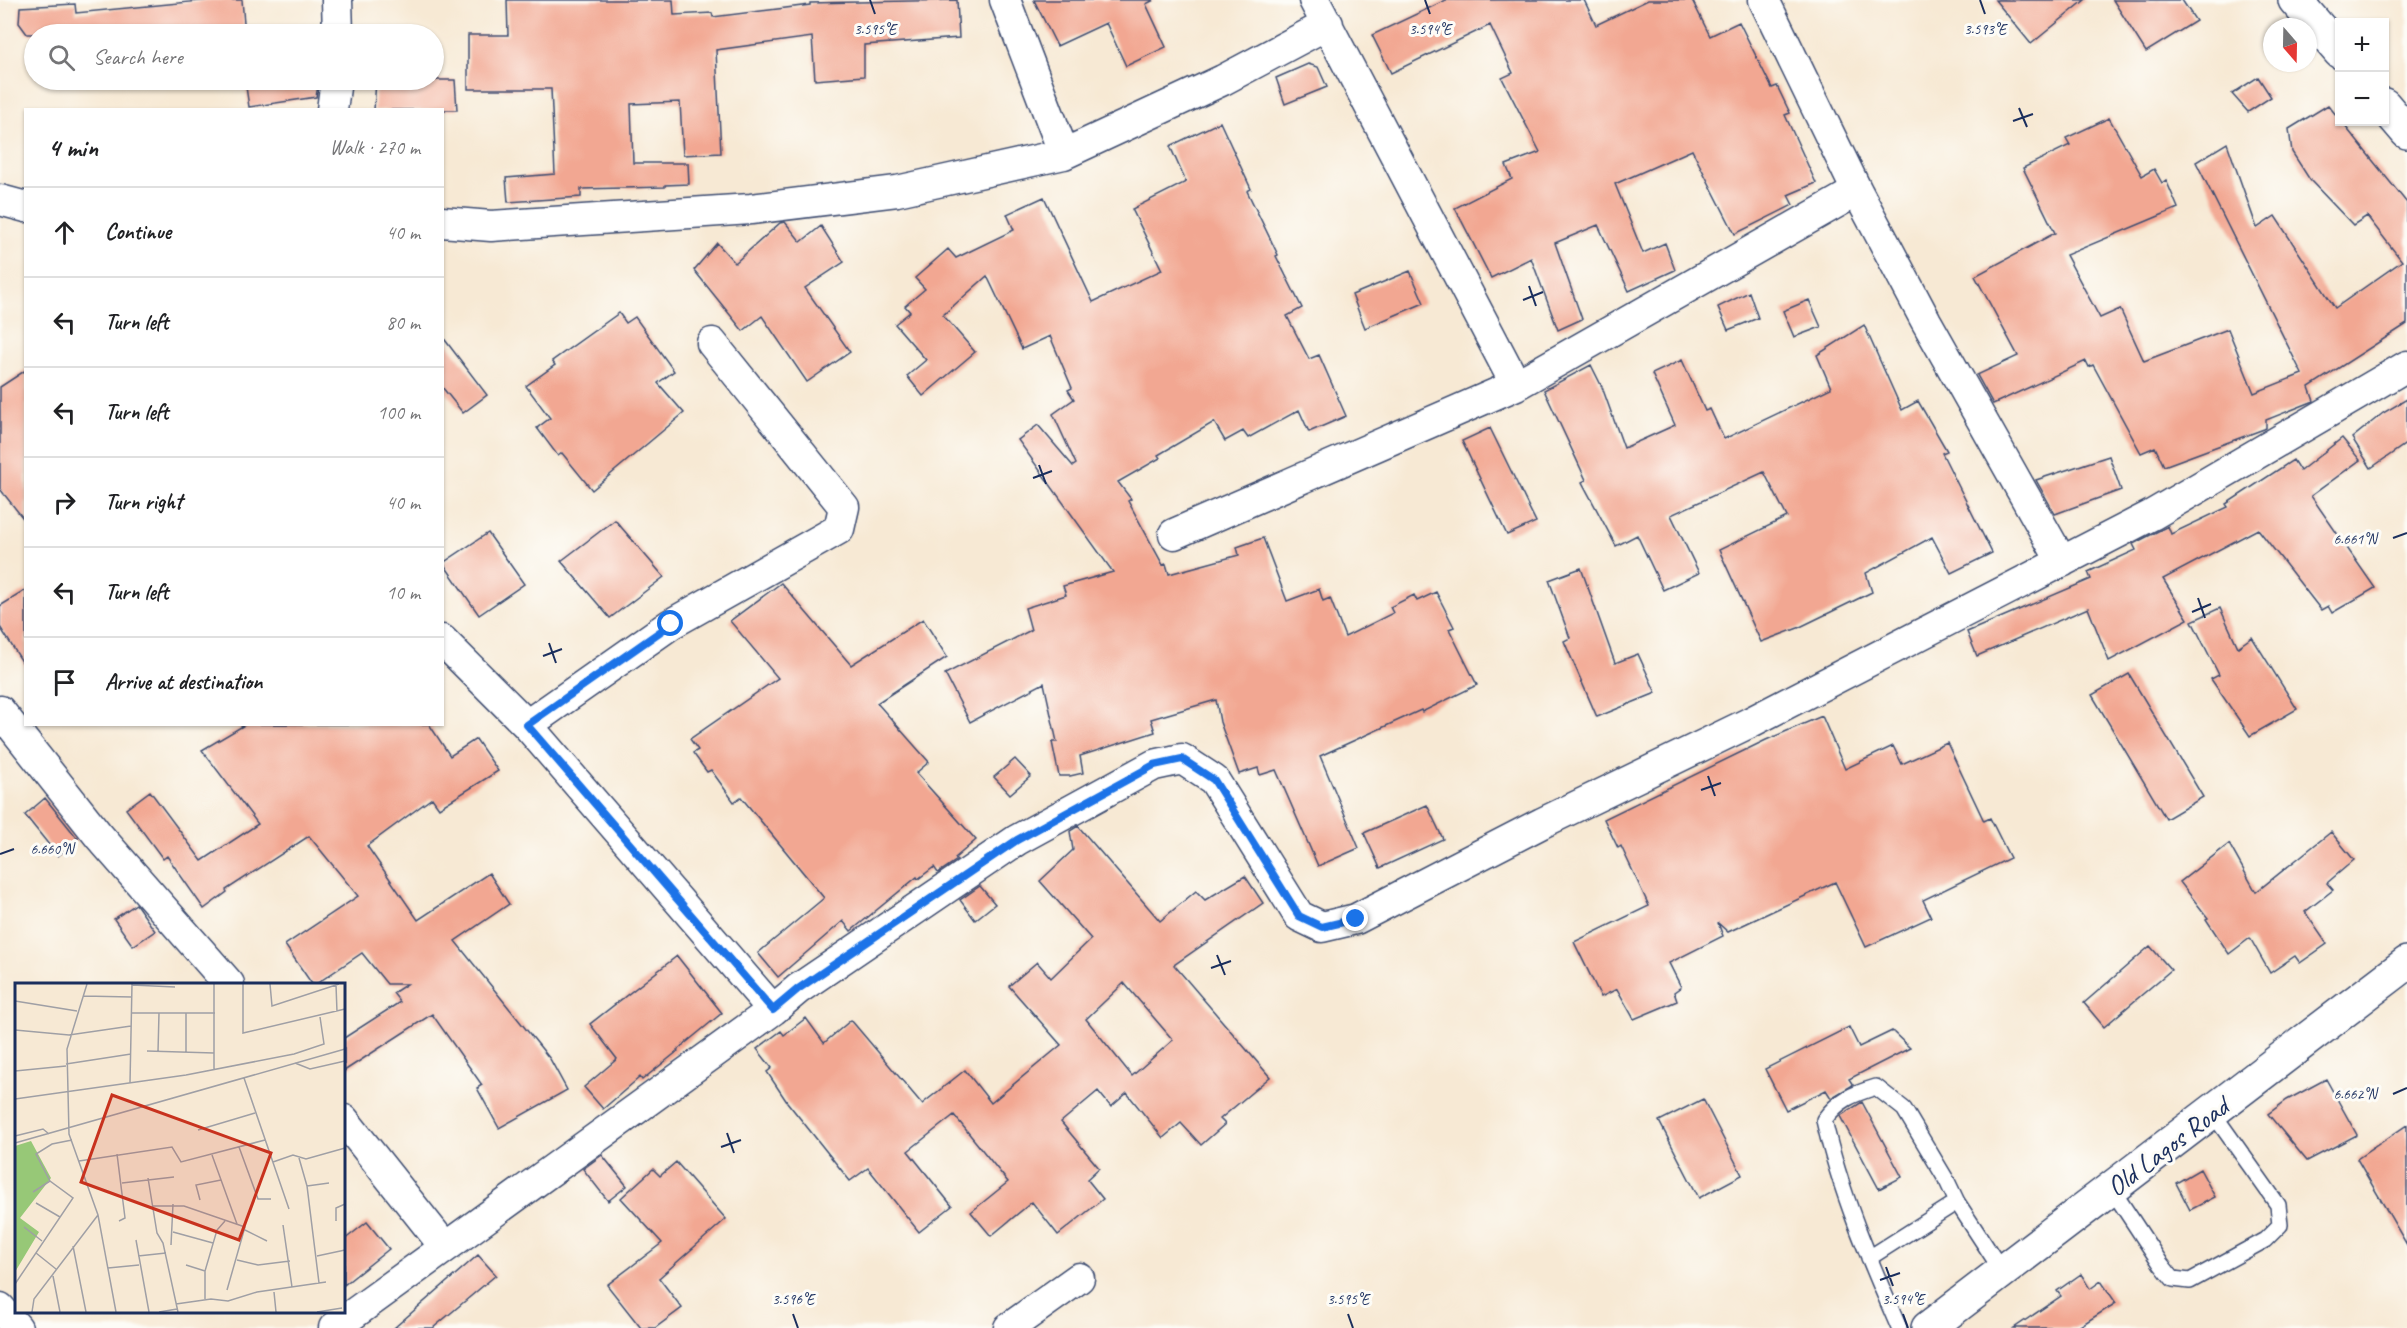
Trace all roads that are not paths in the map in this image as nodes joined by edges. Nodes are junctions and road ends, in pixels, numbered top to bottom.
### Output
1 (337, 0) edge
2 (1005, 0) edge
3 (1764, 0) edge
4 (2295, 0) edge
5 (1321, 12) edge
6 (338, 24) edge
7 (2335, 46) edge
8 (335, 90) edge
9 (332, 108) edge
10 (2389, 110) edge
11 (2407, 132) edge
12 (1064, 153) junction
13 (1857, 191) junction
14 (0, 200) edge
15 (24, 206) edge
16 (444, 222) edge
17 (712, 343) dead end
18 (2407, 366) edge
19 (1516, 385) junction
20 (1174, 534) dead end
21 (2062, 562) junction
22 (444, 642) edge
23 (0, 711) edge
24 (527, 725) junction
25 (2407, 963) edge
26 (228, 983) edge
27 (773, 1010) junction
28 (2212, 1112) junction
29 (345, 1121) edge
30 (2111, 1188) junction
31 (1957, 1202) junction
32 (445, 1247) junction
33 (1869, 1258) junction
34 (2002, 1271) junction
35 (1079, 1278) dead end
36 (0, 1308) edge
37 (17, 1328) edge
38 (334, 1328) edge
39 (1009, 1328) edge
40 (1899, 1328) edge
41 (1928, 1328) edge

1 - 6 street
2 - 12 street
3 - 13 street
4 - 7 main road
5 - 12 street
5 - 19 street
8 - 9 street
10 - 11 main road
12 - 16 street
13 - 19 street
13 - 21 street
14 - 15 street
17 - 24 street
18 - 21 street
19 - 20 street
21 - 27 street
22 - 24 street
23 - 26 street
24 - 27 street
25 - 28 main road, Old Lagos Road
27 - 32 street
28 - 30 main road, Old Lagos Road
28 - 30 lane
29 - 32 street
30 - 34 main road, Old Lagos Road
31 - 33 lane
31 - 33 lane
31 - 34 lane
32 - 38 street
33 - 40 lane
34 - 41 main road, Old Lagos Road
35 - 39 street
36 - 37 street

